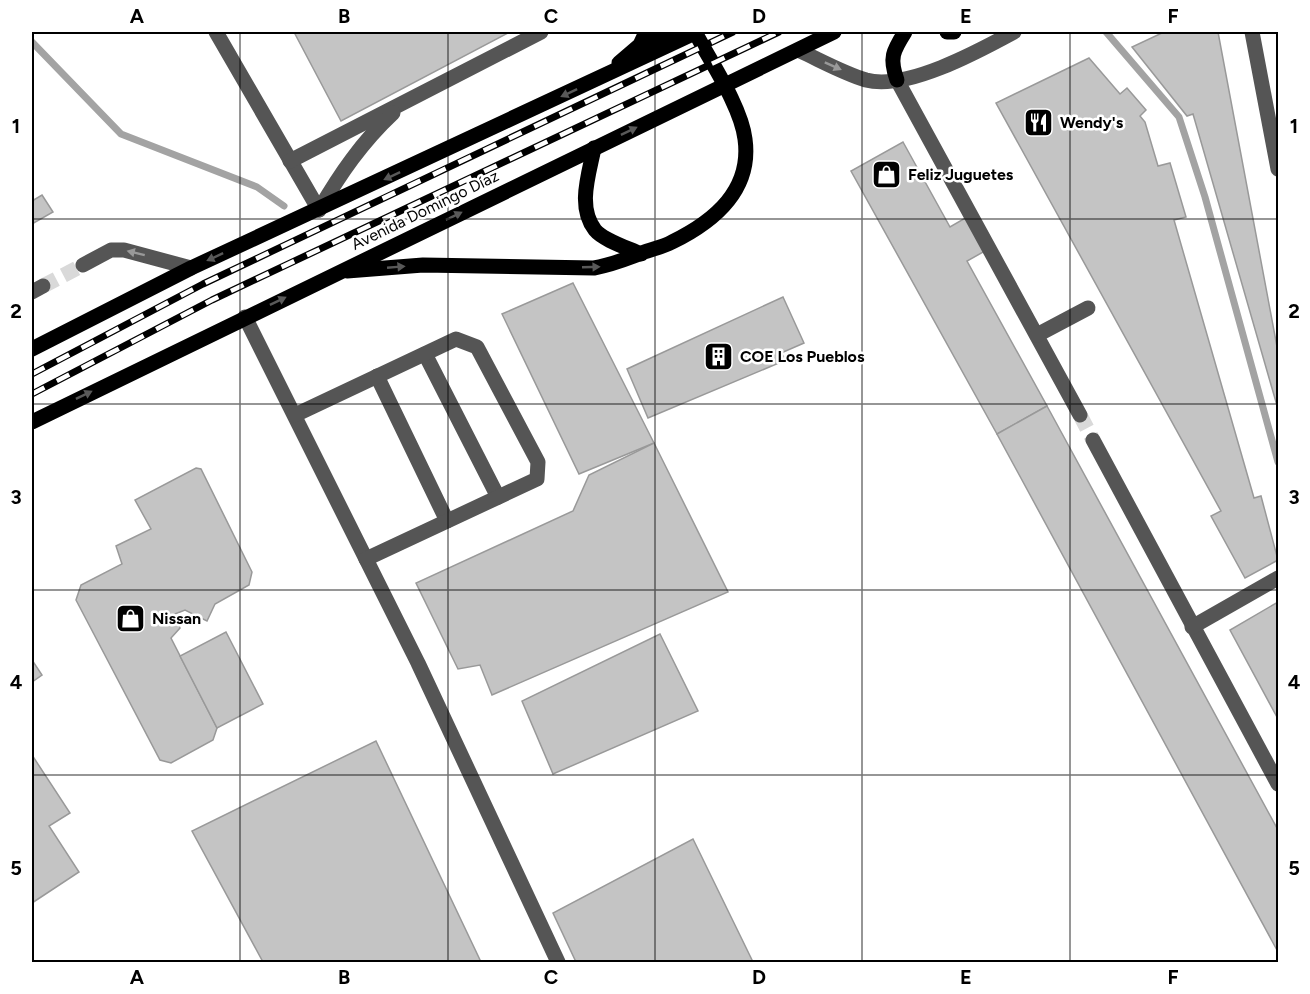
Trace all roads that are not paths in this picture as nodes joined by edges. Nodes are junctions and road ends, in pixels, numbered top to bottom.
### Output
1 (216, 32) edge
2 (541, 32) edge
3 (668, 32) edge
4 (696, 32) edge
5 (834, 32) edge
6 (905, 32) edge
7 (947, 32) edge
8 (954, 32) edge
9 (1014, 32) edge
10 (1252, 32) edge
11 (643, 38) edge
12 (798, 50) junction
13 (605, 75) junction
14 (897, 80) junction
15 (407, 101) junction
16 (594, 148) junction
17 (290, 161) junction
18 (1278, 169) edge
19 (319, 210) junction
20 (641, 254) junction
21 (83, 265) tunnel mouth
22 (191, 268) junction
23 (338, 272) junction
24 (1088, 308) dead end
25 (245, 317) junction
26 (1037, 334) junction
27 (32, 349) edge
28 (425, 354) junction
29 (377, 376) junction
30 (295, 415) junction
31 (1080, 415) tunnel mouth
32 (32, 422) edge
33 (1093, 440) tunnel mouth
34 (498, 497) junction
35 (447, 521) junction
36 (366, 559) junction
37 (1277, 578) edge
38 (1192, 627) junction
39 (1278, 784) edge
40 (558, 963) edge

1 - 17 street
2 - 15 street
3 - 11 main road
4 - 13 main road
4 - 20 main road
5 - 12 main road, Avenida Domingo Díaz
6 - 14 main road
7 - 8 main road
9 - 14 street
10 - 18 street
11 - 13 main road
12 -> 14 street
16 -> 12 main road, Avenida Domingo Díaz
13 -> 19 main road
14 - 26 street
15 - 17 street
15 - 19 street
16 - 20 main road
23 -> 16 main road, Avenida Domingo Díaz
17 - 19 street
19 -> 22 main road
23 -> 20 main road
22 -> 21 street
22 - 27 main road
25 -> 23 main road, Avenida Domingo Díaz
24 - 26 street
25 - 30 street
32 -> 25 main road, Avenida Domingo Díaz
26 - 31 street
28 - 29 street
28 - 34 street
28 - 34 street
29 - 30 street
29 - 35 street
30 - 36 street
33 - 38 street
34 - 35 street
35 - 36 street
36 - 40 street
37 - 38 street
38 - 39 street

